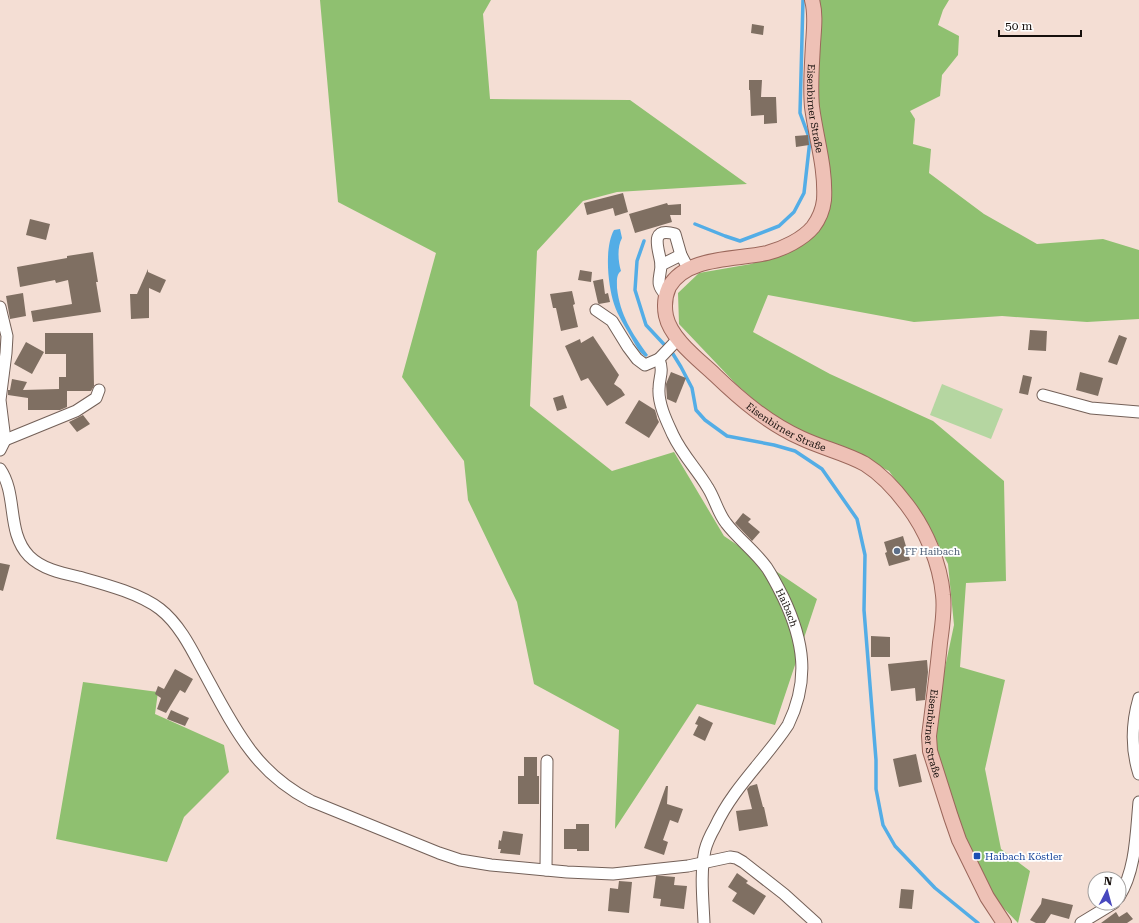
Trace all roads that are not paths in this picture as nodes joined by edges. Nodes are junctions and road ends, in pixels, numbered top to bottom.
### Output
1 (812, 0) edge
2 (681, 255) junction
3 (661, 265) junction
4 (688, 268) junction
5 (666, 295) junction
6 (0, 306) edge
7 (596, 310) dead end
8 (668, 350) junction
9 (98, 390) dead end
10 (1043, 395) dead end
11 (1139, 412) edge
12 (3, 445) edge
13 (0, 469) edge
14 (1139, 698) edge
15 (546, 761) dead end
16 (1139, 774) edge
17 (1139, 802) edge
18 (704, 863) junction
19 (546, 870) junction
20 (1127, 879) edge
21 (1101, 911) edge
22 (704, 923) edge
23 (816, 923) edge
24 (1004, 923) edge
25 (1082, 923) edge

1 - 4 main road, Eisenbirner Straße
2 - 3 street
2 - 3 street
2 - 4 street
3 - 5 street
4 - 5 main road, Eisenbirner Straße
5 - 8 main road, Eisenbirner Straße
6 - 12 street
7 - 8 street
8 - 18 street, Haibach
8 - 24 main road, Eisenbirner Straße
9 - 12 street
10 - 11 street
13 - 19 street
14 - 16 street
15 - 19 street
17 - 20 street
18 - 19 street
18 - 22 street, Haibach
18 - 23 street
21 - 25 street

